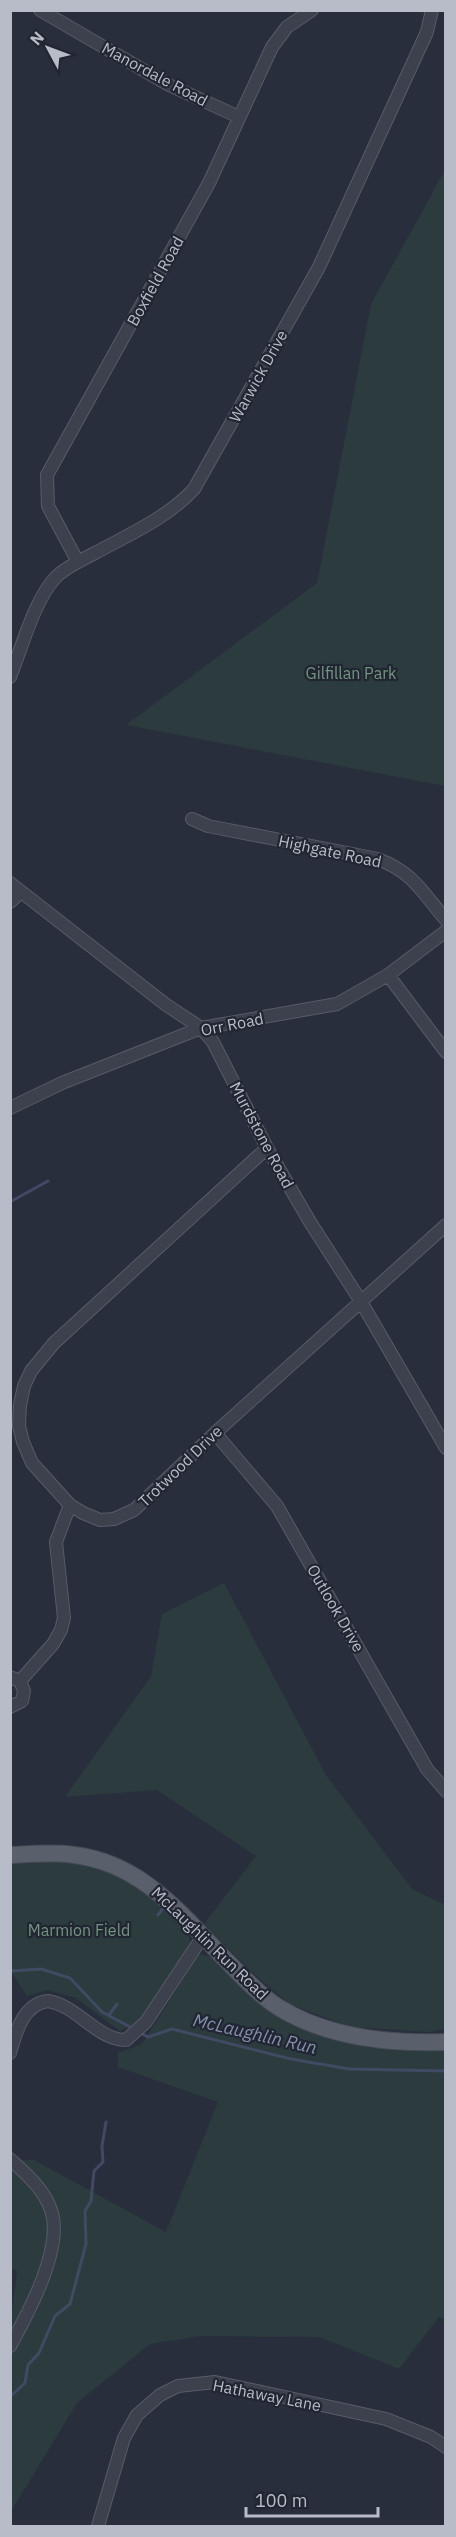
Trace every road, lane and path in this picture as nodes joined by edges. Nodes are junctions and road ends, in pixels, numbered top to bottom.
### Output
1 (40, 10) edge
2 (312, 10) edge
3 (432, 10) edge
4 (239, 117) junction
5 (78, 562) junction
6 (10, 677) edge
7 (192, 819) dead end
8 (10, 883) edge
9 (21, 892) junction
10 (10, 902) edge
11 (446, 920) edge
12 (446, 931) edge
13 (388, 975) junction
14 (201, 1028) junction
15 (446, 1052) edge
16 (10, 1107) edge
17 (267, 1148) junction
18 (446, 1225) edge
19 (360, 1300) junction
20 (441, 1430) edge
21 (215, 1433) junction
22 (446, 1448) edge
23 (70, 1505) junction
24 (15, 1679) edge
25 (10, 1707) edge
26 (446, 1791) edge
27 (10, 1855) edge
28 (202, 1936) junction
29 (446, 2042) edge
30 (10, 2053) edge
31 (10, 2158) edge
32 (10, 2346) edge
33 (446, 2447) edge
34 (98, 2526) edge

1 - 4 street, Manordale Road
2 - 4 street, Boxfield Road
3 - 5 street, Warwick Drive
4 - 5 street, Boxfield Road
5 - 6 street, Warwick Drive
7 - 11 street, Highgate Road
8 - 9 street, Murdstone Road
9 - 10 street
9 - 14 street, Murdstone Road
12 - 13 street, Orr Road
13 - 14 street, Orr Road
13 - 15 street
14 - 16 street, Orr Road
14 - 17 street, Murdstone Road
17 - 19 street, Murdstone Road
17 - 23 street, Trotwood Drive
18 - 19 street, Trotwood Drive
19 - 20 street, Murdstone Road
19 - 21 street, Trotwood Drive
20 - 22 street, Murdstone Road
21 - 23 street, Trotwood Drive
21 - 26 street, Outlook Drive
23 - 24 street
24 - 25 street
27 - 28 main road, McLaughlin Run Road
28 - 29 main road, McLaughlin Run Road
28 - 30 street
31 - 32 street
33 - 34 street, Hathaway Lane

